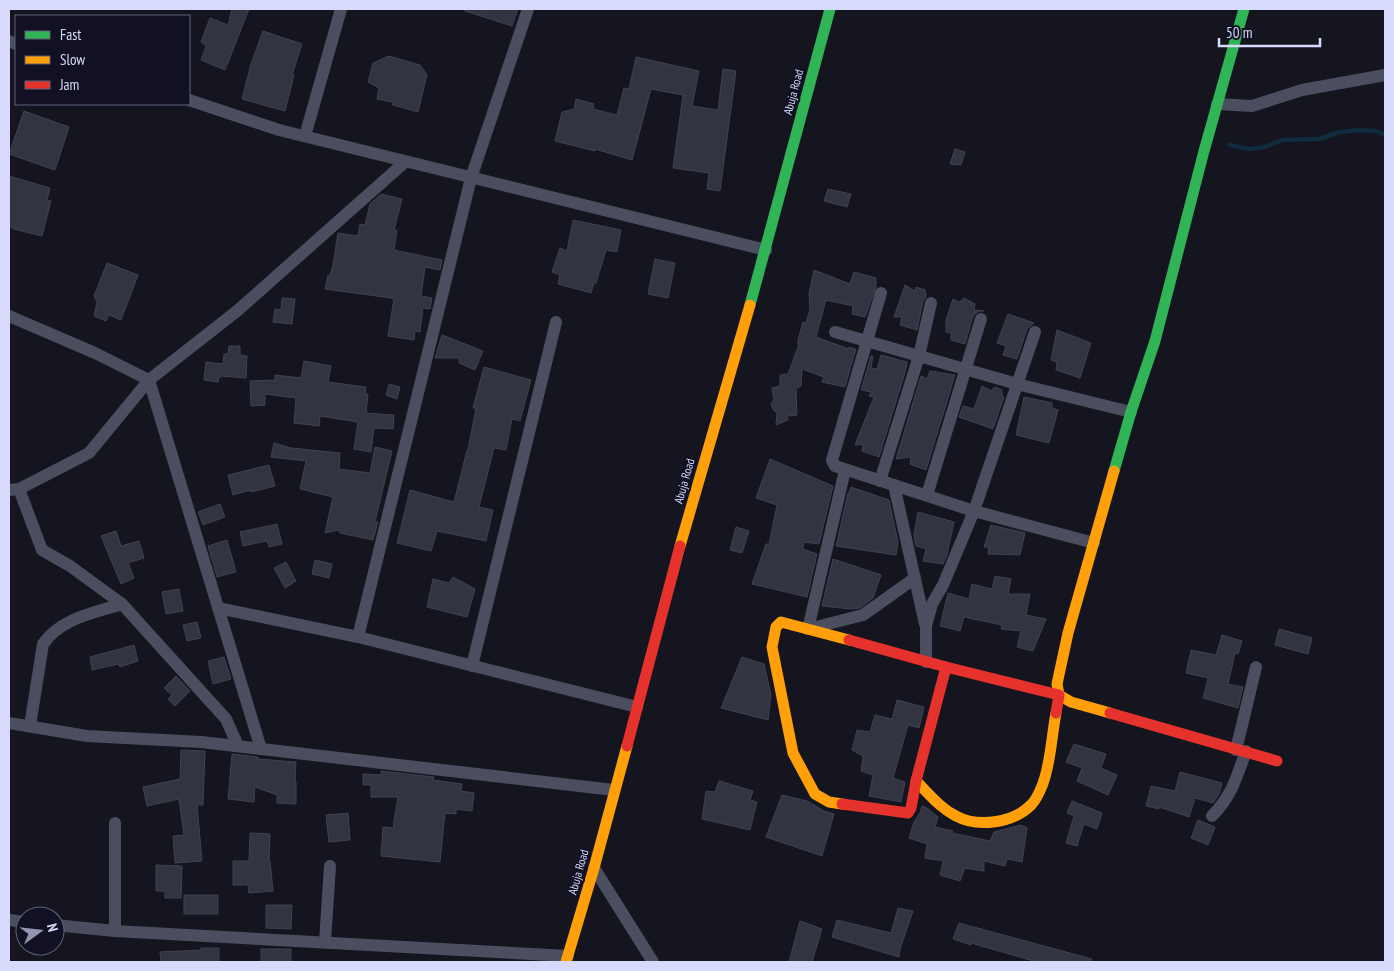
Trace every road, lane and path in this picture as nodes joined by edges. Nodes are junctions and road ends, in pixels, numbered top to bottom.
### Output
1 (341, 9) edge
2 (528, 9) edge
3 (830, 9) edge
4 (1244, 9) edge
5 (1385, 75) edge
6 (190, 100) edge
7 (1217, 104) junction
8 (305, 136) junction
9 (406, 162) junction
10 (471, 178) junction
11 (766, 250) junction
12 (882, 293) dead end
13 (932, 303) dead end
14 (9, 316) edge
15 (981, 319) dead end
16 (556, 322) dead end
17 (834, 332) dead end
18 (1035, 332) dead end
19 (868, 341) junction
20 (919, 356) junction
21 (966, 369) junction
22 (149, 380) junction
23 (1017, 384) junction
24 (1131, 412) junction
25 (845, 470) junction
26 (880, 481) junction
27 (894, 485) junction
28 (14, 489) edge
29 (927, 495) junction
30 (974, 511) junction
31 (1094, 543) junction
32 (915, 578) junction
33 (122, 604) junction
34 (218, 608) junction
35 (926, 626) junction
36 (808, 629) junction
37 (358, 637) junction
38 (926, 662) junction
39 (472, 666) junction
40 (946, 667) junction
41 (1256, 667) dead end
42 (1059, 695) junction
43 (637, 707) junction
44 (9, 723) edge
45 (30, 726) junction
46 (238, 746) junction
47 (261, 749) junction
48 (1241, 750) junction
49 (1277, 761) dead end
50 (916, 781) junction
51 (614, 790) junction
52 (1212, 816) dead end
53 (116, 823) dead end
54 (330, 866) dead end
55 (594, 868) junction
56 (65, 926) edge
57 (115, 931) junction
58 (325, 942) junction
59 (567, 959) edge
60 (653, 962) edge

1 - 8 street
2 - 10 street
3 - 11 street, Abuja Road
4 - 7 street
5 - 7 street
6 - 8 street
7 - 24 street
8 - 9 street
9 - 10 street
9 - 22 street
10 - 11 street
10 - 37 street
11 - 43 street, Abuja Road
12 - 19 street
13 - 20 street
14 - 22 street
15 - 21 street
16 - 39 street
17 - 19 street
18 - 23 street
19 - 20 street
19 - 25 street
20 - 21 street
20 - 26 street
21 - 23 street
21 - 29 street
22 - 28 street
22 - 34 street
23 - 24 street
23 - 30 street
24 - 31 street
25 - 26 street
25 - 36 street
26 - 27 street
27 - 29 street
27 - 32 street
28 - 33 street
29 - 30 street
30 - 31 street
30 - 35 street
31 - 42 street
32 - 35 street
32 - 36 street
33 - 45 street
33 - 46 street
34 - 37 street
34 - 47 street
35 - 38 street
36 - 38 street
36 - 50 street
37 - 39 street
38 - 40 street
39 - 43 street
40 - 42 street
40 - 50 street
41 - 48 street
42 - 48 street
42 - 50 street
43 - 51 street, Abuja Road
44 - 45 street
45 - 46 street
46 - 47 street
47 - 51 street
48 - 49 street
48 - 52 street
51 - 55 street, Abuja Road
53 - 57 street
54 - 58 street
55 - 59 street, Abuja Road
55 - 60 street
56 - 57 street
57 - 58 street
58 - 59 street

